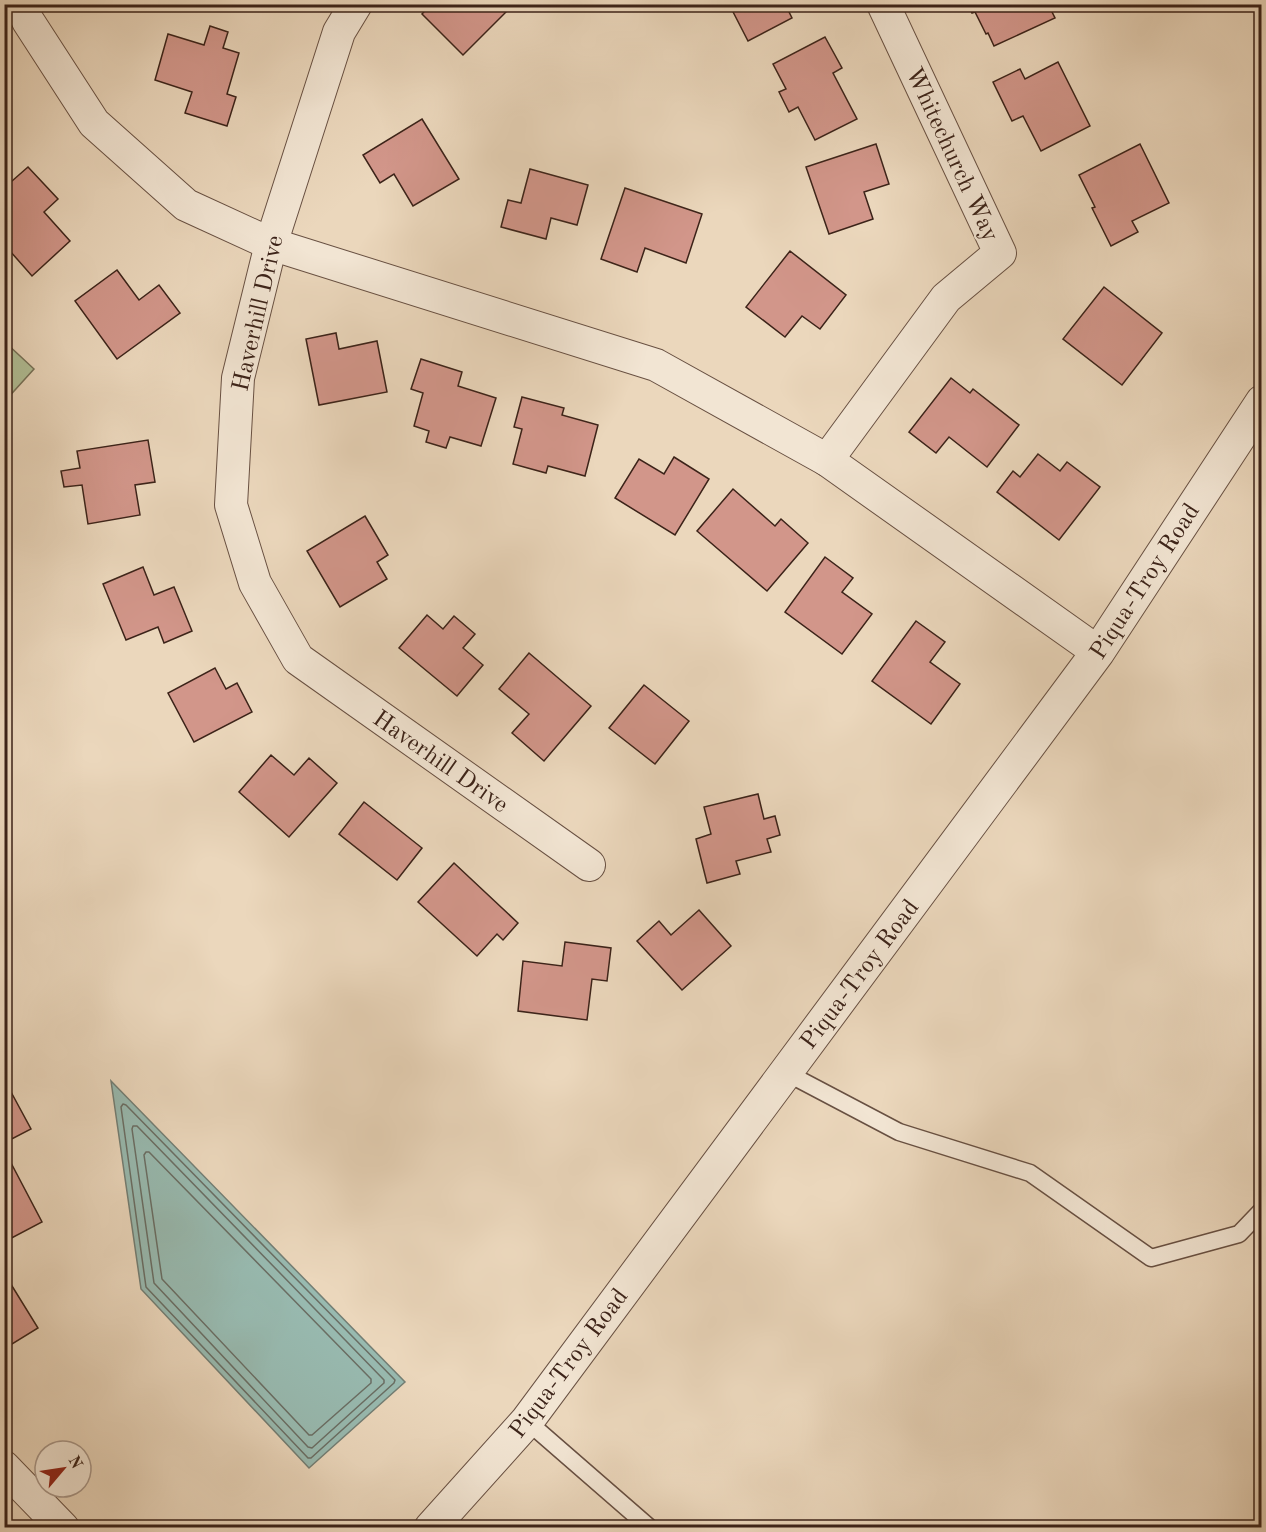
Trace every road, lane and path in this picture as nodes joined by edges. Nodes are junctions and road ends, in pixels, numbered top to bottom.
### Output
1 (20, 4) edge
2 (356, 4) edge
3 (883, 4) edge
4 (271, 244) junction
5 (1262, 402) edge
6 (827, 460) junction
7 (1098, 652) junction
8 (589, 865) dead end
9 (785, 1072) junction
10 (1262, 1210) edge
11 (527, 1421) junction
12 (4, 1467) edge
13 (63, 1527) edge
14 (431, 1527) edge
15 (650, 1527) edge

1 - 4 street
2 - 4 street, Haverhill Drive
3 - 6 street, Whitechurch Way
4 - 6 street
4 - 8 street, Haverhill Drive
5 - 7 street, Piqua-Troy Road
6 - 7 street
7 - 9 street, Piqua-Troy Road
9 - 10 lane
9 - 11 street, Piqua-Troy Road
11 - 14 street, Piqua-Troy Road
11 - 15 lane
12 - 13 street

